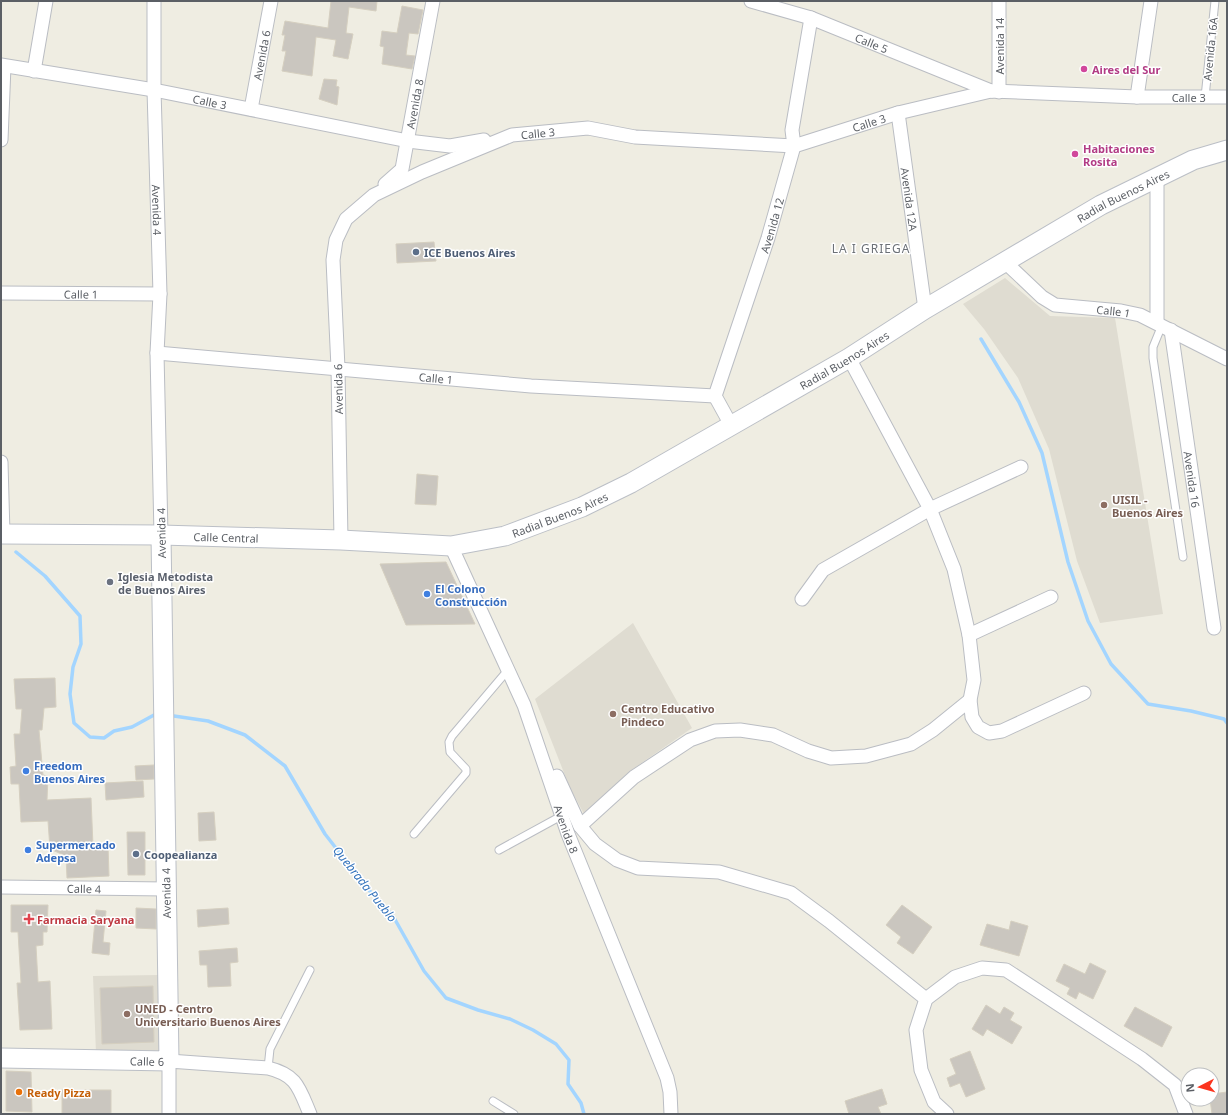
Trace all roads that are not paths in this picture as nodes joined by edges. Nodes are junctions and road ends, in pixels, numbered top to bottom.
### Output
1 (46, 1) edge
2 (154, 1) edge
3 (271, 1) edge
4 (433, 1) edge
5 (751, 1) edge
6 (999, 1) edge
7 (1151, 1) edge
8 (1215, 1) edge
9 (811, 18) junction
10 (2, 66) edge
11 (34, 71) junction
12 (154, 90) junction
13 (995, 91) junction
14 (1136, 97) junction
15 (1205, 97) junction
16 (1227, 97) edge
17 (252, 109) junction
18 (898, 113) junction
19 (512, 135) junction
20 (1, 140) edge
21 (408, 141) junction
22 (794, 146) junction
23 (1227, 150) edge
24 (1157, 176) junction
25 (374, 195) junction
26 (336, 240) joint
27 (1005, 262) junction
28 (1, 293) edge
29 (160, 294) junction
30 (925, 309) junction
31 (1163, 326) junction
32 (157, 354) junction
33 (850, 358) junction
34 (1227, 359) edge
35 (338, 368) junction
36 (715, 396) junction
37 (731, 425) junction
38 (1, 462) edge
39 (1020, 467) dead end
40 (930, 509) junction
41 (2, 534) edge
42 (161, 535) junction
43 (341, 540) junction
44 (451, 546) junction
45 (1182, 557) dead end
46 (1051, 597) dead end
47 (802, 599) dead end
48 (1214, 628) dead end
49 (969, 635) junction
50 (508, 670) junction
51 (1084, 692) dead end
52 (970, 700) junction
53 (524, 705) junction
54 (563, 815) junction
55 (580, 826) junction
56 (414, 834) dead end
57 (499, 850) dead end
58 (1, 887) edge
59 (166, 889) junction
60 (310, 970) dead end
61 (926, 999) junction
62 (1, 1058) edge
63 (169, 1062) junction
64 (268, 1068) junction
65 (493, 1101) dead end
66 (169, 1114) edge
67 (310, 1114) edge
68 (514, 1114) edge
69 (670, 1114) edge
70 (947, 1114) edge
71 (1186, 1114) edge

1 - 11 street
2 - 12 street, Avenida 4
3 - 17 street, Avenida 6
4 - 21 street, Avenida 8
5 - 9 street, Calle 5
6 - 13 street, Avenida 14
7 - 14 street
8 - 15 lane, Avenida 16A
9 - 13 street, Calle 5
9 - 22 street, Avenida 12
10 - 11 street, Calle 3
10 - 20 street
11 - 12 street, Calle 3
12 - 17 street, Calle 3
12 - 29 street, Avenida 4
13 - 14 street, Calle 3
13 - 18 street, Calle 3
14 - 15 street, Calle 3
15 - 16 street, Calle 3
17 - 21 street, Calle 3
18 - 22 street, Calle 3
18 - 30 street, Avenida 12A
19 - 21 street, Calle 3
19 - 22 street, Calle 3
19 - 25 street, Calle 3
21 - 25 street, Avenida 8
22 - 36 street, Avenida 12
23 - 24 main road, Radial Buenos Aires
24 - 27 main road, Radial Buenos Aires
24 - 31 street, Avenida 16
25 - 26 street, Calle 3
26 - 35 street, Avenida 6
27 - 30 main road, Radial Buenos Aires
27 - 31 street, Calle 1
28 - 29 street, Calle 1
29 - 32 street, Avenida 4
30 - 33 main road, Radial Buenos Aires
31 - 34 street, Calle 1
31 - 45 lane
31 - 48 street, Avenida 16
32 - 35 street, Calle 1
32 - 42 street, Avenida 4
33 - 37 main road, Radial Buenos Aires
33 - 40 street
35 - 36 street, Calle 1
35 - 43 street, Avenida 6
36 - 37 street
37 - 44 main road, Radial Buenos Aires
38 - 41 street
39 - 40 street
40 - 47 street
40 - 49 street
41 - 42 main road, Calle Central
42 - 43 main road, Calle Central
42 - 59 main road, Avenida 4
43 - 44 main road, Calle Central
44 - 50 street, Avenida 8
46 - 49 street
49 - 52 street
50 - 53 street, Avenida 8
50 - 56 lane
51 - 52 street
52 - 55 street
53 - 54 street, Avenida 8
53 - 55 street
54 - 57 lane
54 - 69 street, Avenida 8
55 - 61 street
58 - 59 street, Calle 4
59 - 63 main road, Avenida 4
60 - 64 lane
61 - 70 street
61 - 71 street
62 - 63 main road, Calle 6
63 - 64 street, Calle 6
63 - 66 street, Avenida 4
64 - 67 street, Calle 6
65 - 68 lane

